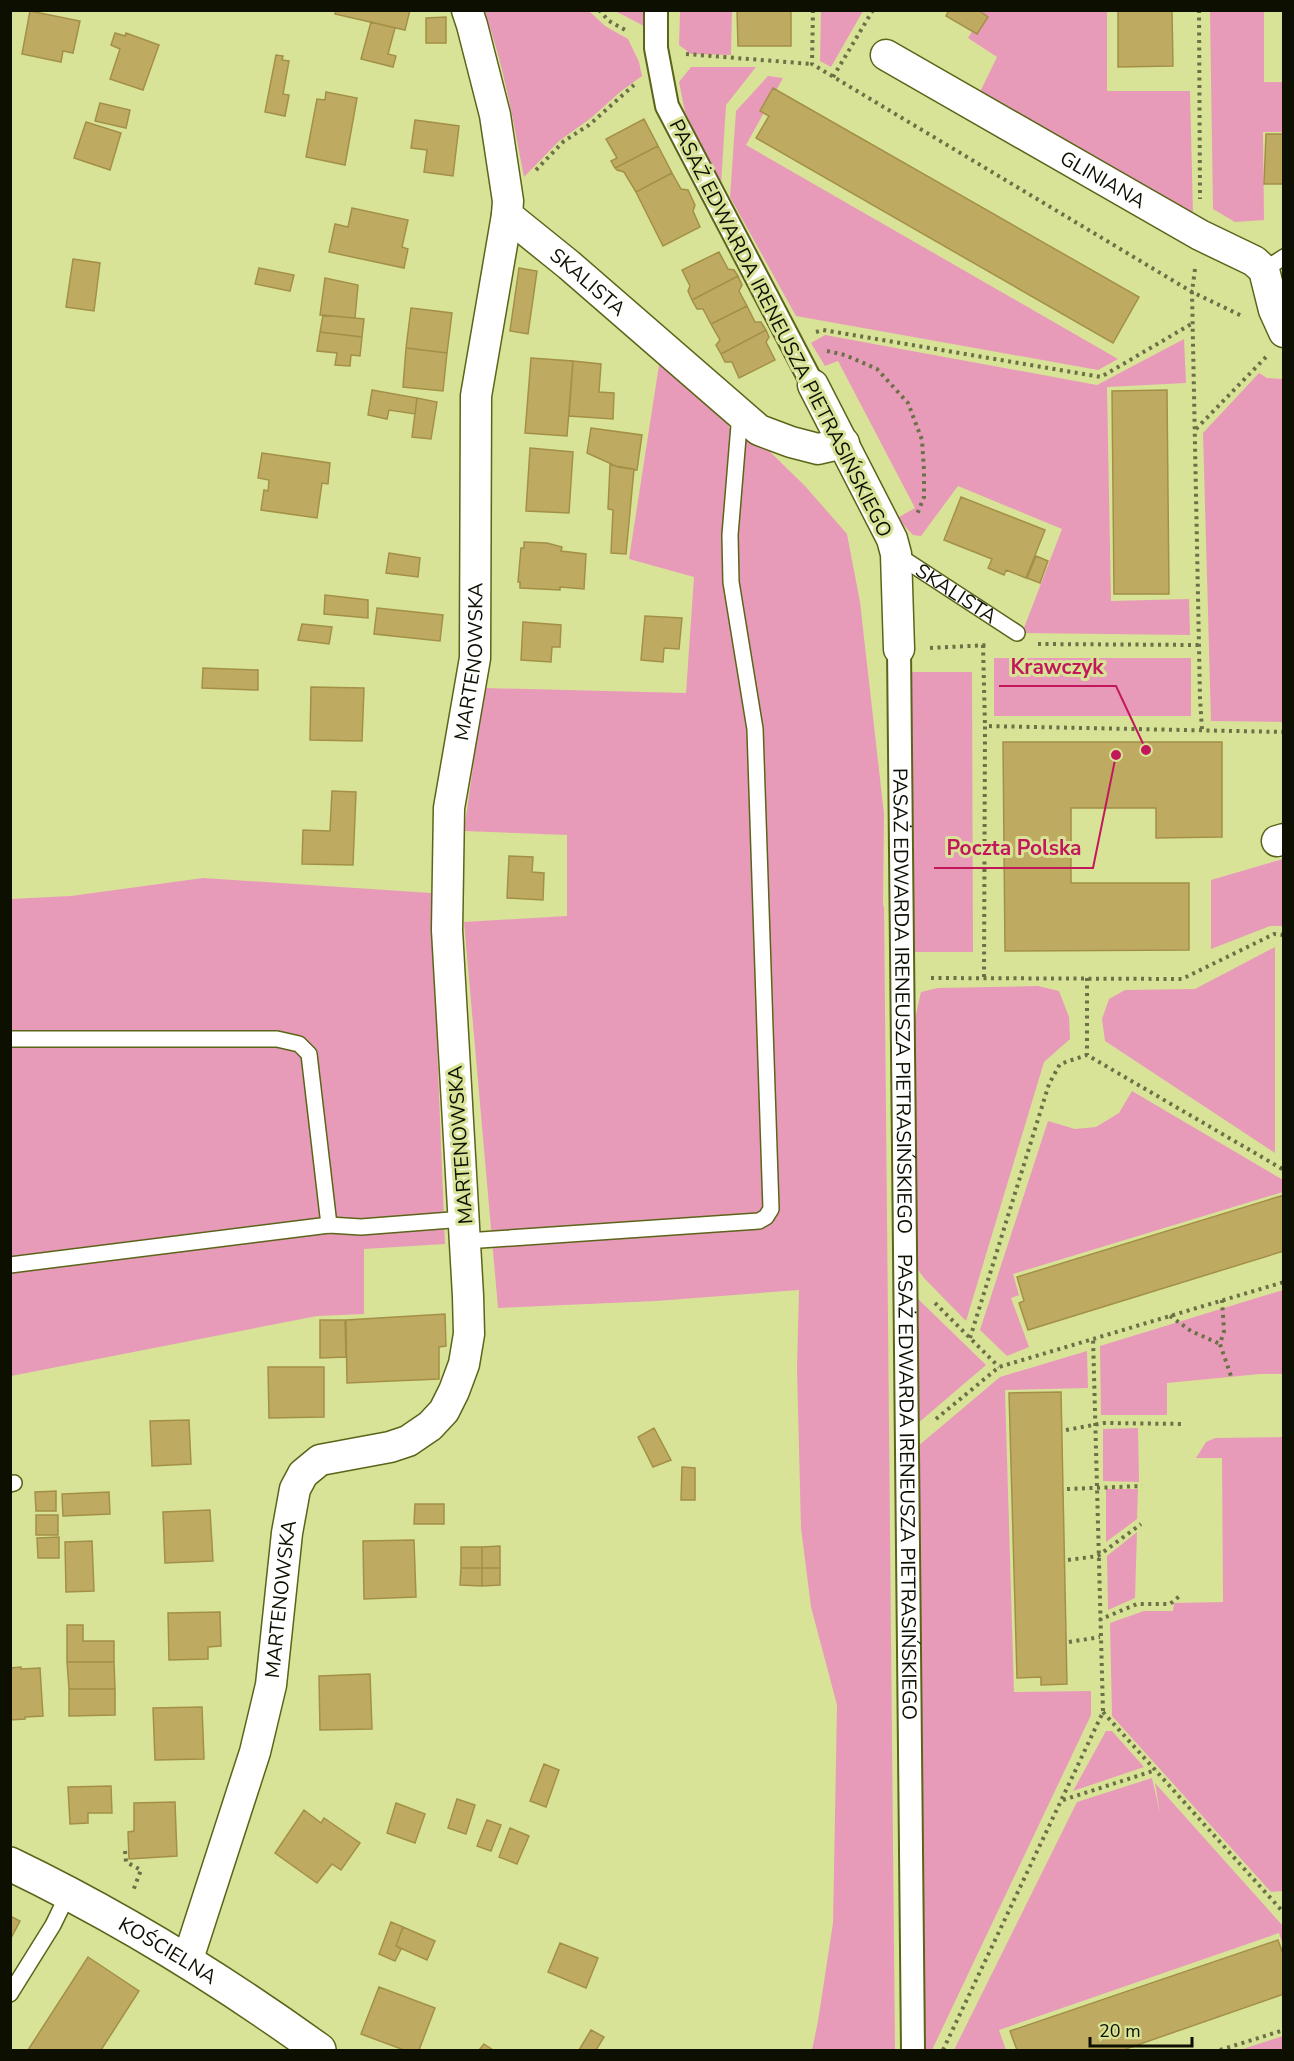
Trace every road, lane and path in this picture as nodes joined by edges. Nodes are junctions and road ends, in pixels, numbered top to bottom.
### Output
1 (467, 10) edge
2 (599, 10) edge
3 (656, 10) edge
4 (813, 10) edge
5 (873, 10) edge
6 (1199, 10) edge
7 (886, 55) dead end
8 (658, 58) junction
9 (812, 64) junction
10 (833, 77) junction
11 (507, 215) junction
12 (1200, 235) junction
13 (1274, 264) edge
14 (1192, 292) junction
15 (1243, 316) dead end
16 (1193, 323) junction
17 (789, 340) junction
18 (1276, 344) edge
19 (813, 385) joint
20 (740, 413) junction
21 (1195, 429) junction
22 (844, 443) junction
23 (896, 554) junction
24 (1017, 633) dead end
25 (1036, 644) dead end
26 (983, 645) junction
27 (994, 645) dead end
28 (1200, 645) junction
29 (899, 649) junction
30 (985, 726) junction
31 (1202, 730) junction
32 (1284, 732) edge
33 (1284, 935) edge
34 (984, 977) junction
35 (902, 978) junction
36 (1087, 978) junction
37 (10, 1039) edge
38 (1088, 1055) junction
39 (1284, 1170) edge
40 (329, 1225) junction
41 (465, 1230) junction
42 (10, 1265) edge
43 (906, 1272) junction
44 (1284, 1282) edge
45 (1222, 1300) junction
46 (1169, 1316) junction
47 (970, 1338) junction
48 (1093, 1338) junction
49 (1220, 1344) junction
50 (999, 1367) junction
51 (1232, 1379) dead end
52 (1184, 1424) dead end
53 (1095, 1425) junction
54 (1066, 1430) dead end
55 (908, 1443) junction
56 (1142, 1486) dead end
57 (1096, 1487) junction
58 (1067, 1490) dead end
59 (1141, 1524) dead end
60 (1098, 1556) junction
61 (1068, 1560) dead end
62 (1182, 1594) dead end
63 (1099, 1620) junction
64 (1100, 1637) junction
65 (1069, 1642) dead end
66 (1103, 1712) junction
67 (1156, 1770) junction
68 (1062, 1800) junction
69 (125, 1851) dead end
70 (10, 1864) edge
71 (69, 1892) junction
72 (130, 1901) dead end
73 (1284, 1913) edge
74 (187, 1962) junction
75 (10, 1994) edge
76 (1284, 2030) edge
77 (319, 2050) edge
78 (913, 2050) edge
79 (943, 2050) edge
80 (1220, 2050) edge

1 - 11 street
2 - 8 path
3 - 8 street, PASAŻ EDWARDA IRENEUSZA PIETRASIŃSKIEGO
4 - 9 path
5 - 10 path
6 - 12 path
7 - 12 street, GLINIANA
8 - 9 path
8 - 11 path
8 - 17 street, PASAŻ EDWARDA IRENEUSZA PIETRASIŃSKIEGO
9 - 10 path
10 - 14 path
11 - 20 street, SKALISTA
11 - 41 street, MARTENOWSKA
12 - 13 street, GLINIANA
12 - 14 path
13 - 18 street, GLINIANA
14 - 15 path
14 - 16 path
16 - 17 path
16 - 21 path
17 - 19 street, PASAŻ EDWARDA IRENEUSZA PIETRASIŃSKIEGO
18 - 21 path
19 - 22 street, PASAŻ EDWARDA IRENEUSZA PIETRASIŃSKIEGO
20 - 22 street, SKALISTA
20 - 41 lane
21 - 28 path
22 - 23 street, PASAŻ EDWARDA IRENEUSZA PIETRASIŃSKIEGO
23 - 24 lane, SKALISTA
23 - 29 street, PASAŻ EDWARDA IRENEUSZA PIETRASIŃSKIEGO
25 - 28 path
26 - 27 path
26 - 29 path
26 - 30 path
28 - 31 path
29 - 35 street, PASAŻ EDWARDA IRENEUSZA PIETRASIŃSKIEGO
30 - 31 path
30 - 34 path
31 - 32 path
33 - 36 path
34 - 35 path
34 - 36 path
35 - 43 street, PASAŻ EDWARDA IRENEUSZA PIETRASIŃSKIEGO
36 - 38 path
37 - 40 lane
38 - 39 path
38 - 47 path
40 - 41 lane
40 - 42 lane
41 - 74 street, MARTENOWSKA
43 - 47 path
43 - 55 street, PASAŻ EDWARDA IRENEUSZA PIETRASIŃSKIEGO
44 - 45 path
45 - 46 path
45 - 49 path
46 - 48 path
46 - 49 path
47 - 50 path
48 - 50 path
48 - 53 path
49 - 51 path
50 - 55 path
52 - 53 path
53 - 54 path
53 - 57 path
55 - 78 street, PASAŻ EDWARDA IRENEUSZA PIETRASIŃSKIEGO
56 - 57 path
57 - 58 path
57 - 60 path
59 - 60 path
60 - 61 path
60 - 63 path
62 - 63 path
63 - 64 path
64 - 65 path
64 - 66 path
66 - 67 path
66 - 68 path
67 - 68 path
67 - 73 path
68 - 79 path
69 - 72 path
70 - 71 street, KOŚCIELNA
71 - 74 street, KOŚCIELNA
71 - 75 lane
74 - 77 street, KOŚCIELNA
76 - 80 path

